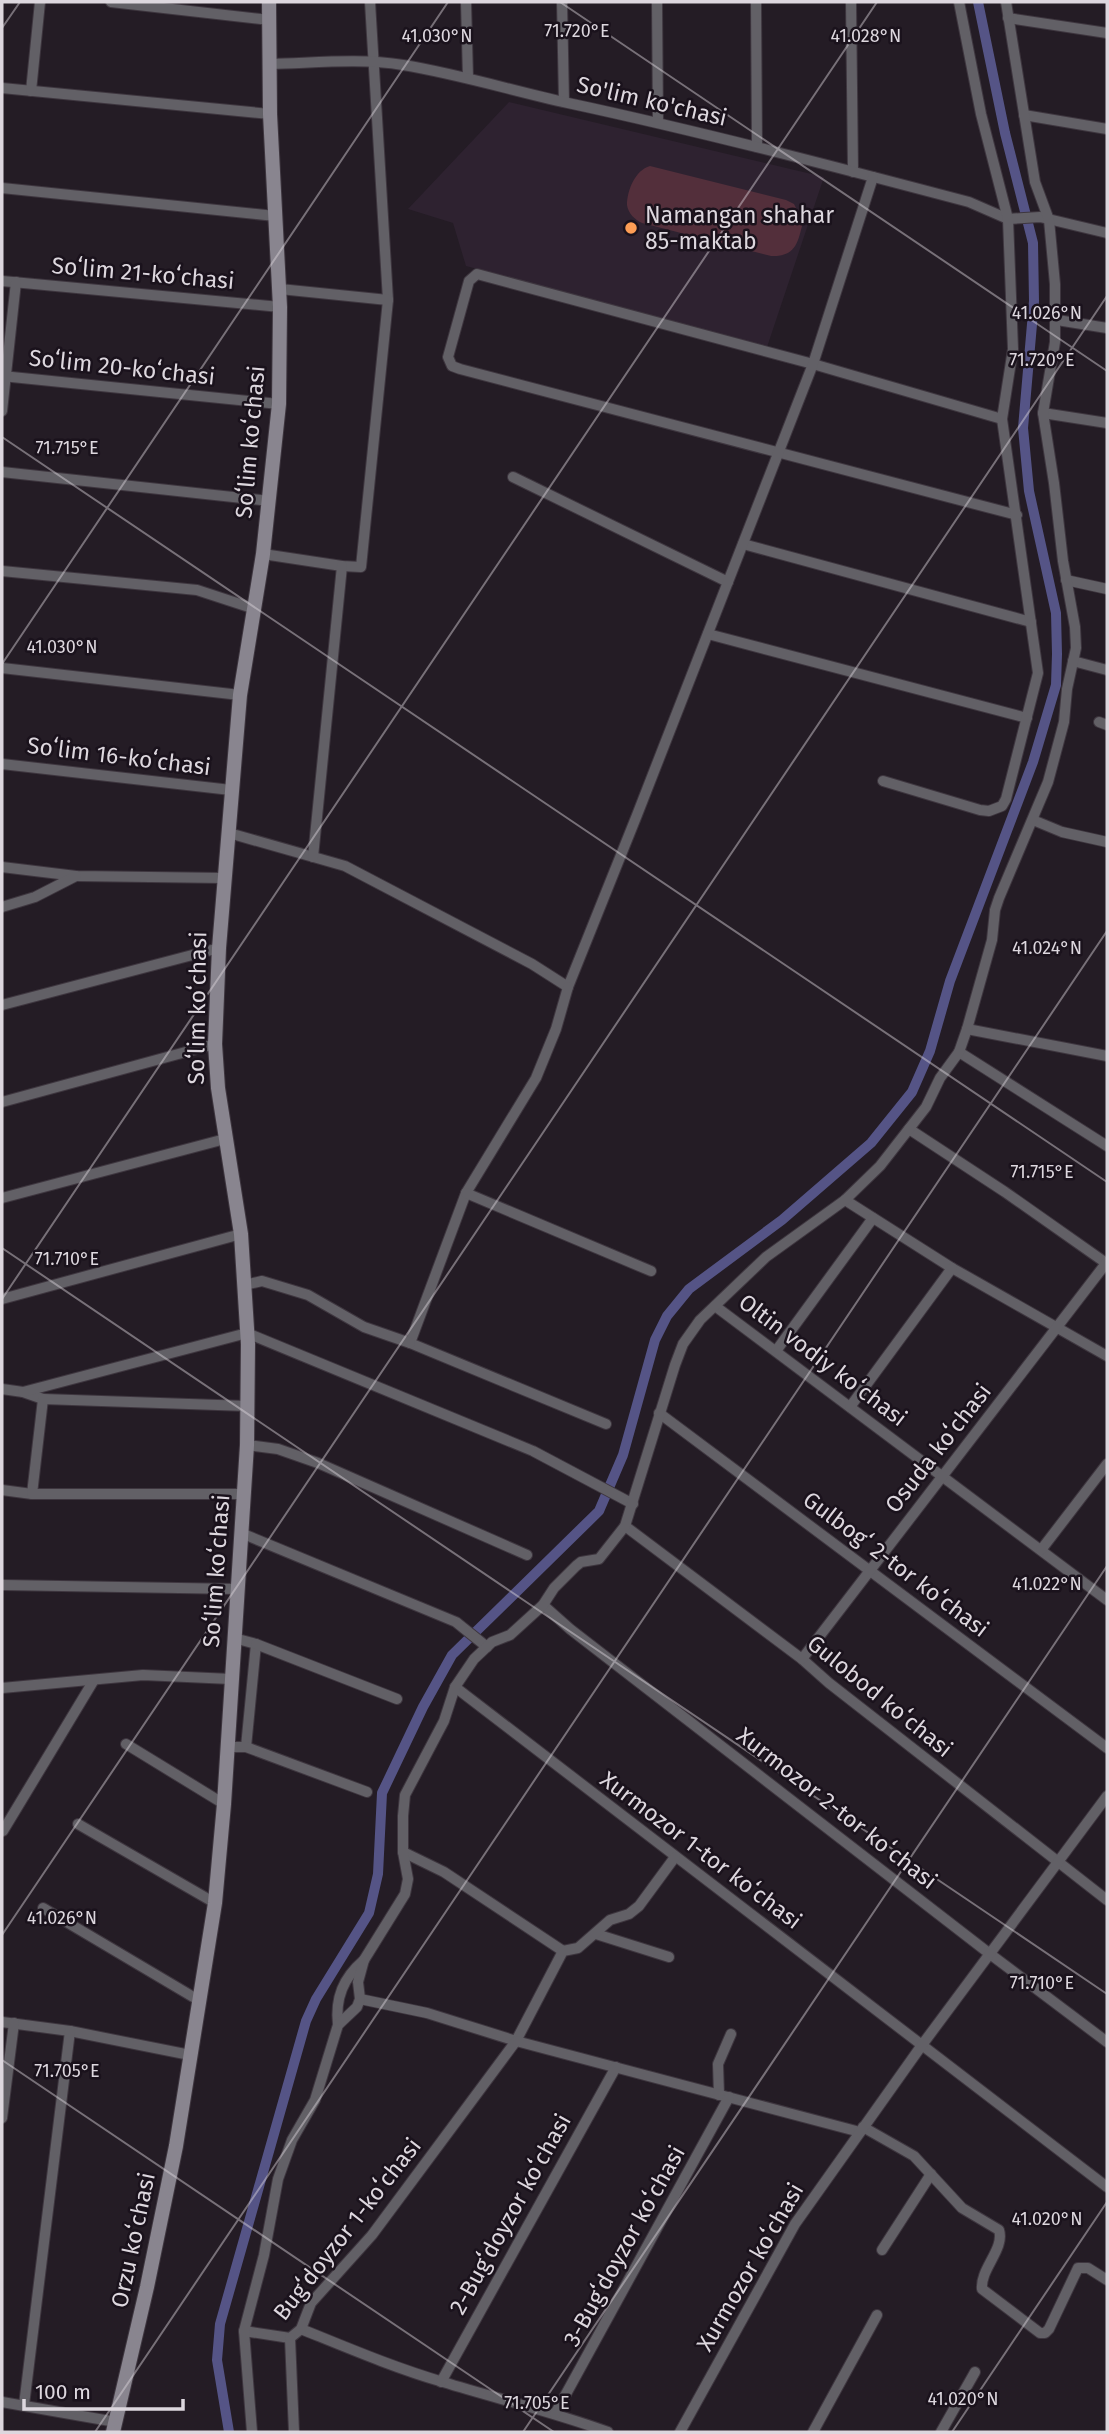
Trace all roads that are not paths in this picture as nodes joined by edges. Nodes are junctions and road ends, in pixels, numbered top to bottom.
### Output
1 (40, 2) edge
2 (111, 2) edge
3 (270, 2) edge
4 (370, 2) edge
5 (466, 2) edge
6 (562, 2) edge
7 (657, 2) edge
8 (756, 2) edge
9 (851, 2) edge
10 (959, 2) edge
11 (1006, 2) edge
12 (1008, 18) junction
13 (270, 20) junction
14 (1107, 33) edge
15 (372, 62) junction
16 (271, 64) junction
17 (468, 78) junction
18 (2, 88) edge
19 (31, 91) junction
20 (564, 102) junction
21 (270, 114) junction
22 (1024, 115) junction
23 (658, 122) junction
24 (1107, 129) edge
25 (757, 146) junction
26 (853, 172) junction
27 (873, 177) junction
28 (2, 188) edge
29 (275, 216) junction
30 (1012, 219) junction
31 (1044, 219) junction
32 (1107, 233) edge
33 (2, 281) edge
34 (16, 282) junction
35 (280, 289) junction
36 (388, 300) junction
37 (281, 307) junction
38 (1057, 320) junction
39 (1107, 328) edge
40 (813, 364) junction
41 (4, 376) edge
42 (279, 404) junction
43 (2, 411) edge
44 (1043, 413) junction
45 (1002, 419) junction
46 (1107, 423) edge
47 (778, 453) junction
48 (2, 472) edge
49 (513, 478) dead end
50 (270, 501) junction
51 (1017, 515) junction
52 (743, 544) junction
53 (263, 554) junction
54 (342, 566) junction
55 (2, 571) edge
56 (1066, 580) junction
57 (728, 582) junction
58 (1107, 589) edge
59 (253, 608) junction
60 (1031, 622) junction
61 (708, 634) junction
62 (1073, 661) junction
63 (2, 668) edge
64 (1107, 670) edge
65 (240, 695) junction
66 (1027, 718) junction
67 (2, 764) edge
68 (883, 781) dead end
69 (231, 790) junction
70 (1033, 820) junction
71 (229, 833) junction
72 (1107, 842) edge
73 (313, 857) junction
74 (2, 867) edge
75 (76, 876) junction
76 (224, 878) junction
77 (2, 907) edge
78 (219, 948) junction
79 (568, 987) junction
80 (2, 1005) edge
81 (967, 1029) junction
82 (215, 1044) junction
83 (958, 1052) junction
84 (1107, 1056) edge
85 (2, 1102) edge
86 (909, 1129) junction
87 (225, 1139) junction
88 (1107, 1146) edge
89 (466, 1193) junction
90 (2, 1198) edge
91 (845, 1200) junction
92 (873, 1218) junction
93 (241, 1234) junction
94 (1107, 1263) edge
95 (952, 1268) junction
96 (651, 1271) dead end
97 (244, 1285) junction
98 (2, 1299) edge
99 (715, 1306) junction
100 (1057, 1327) junction
101 (247, 1332) junction
102 (410, 1343) junction
103 (776, 1351) junction
104 (1107, 1356) edge
105 (2, 1389) edge
106 (23, 1392) junction
107 (43, 1399) junction
108 (247, 1406) junction
109 (850, 1407) junction
110 (659, 1413) junction
111 (606, 1424) dead end
112 (247, 1445) junction
113 (1107, 1464) edge
114 (943, 1476) junction
115 (2, 1490) edge
116 (32, 1494) junction
117 (243, 1494) junction
118 (630, 1502) junction
119 (625, 1526) junction
120 (241, 1533) junction
121 (1041, 1550) junction
122 (527, 1555) dead end
123 (870, 1571) junction
124 (2, 1585) edge
125 (238, 1589) junction
126 (1107, 1600) edge
127 (543, 1605) junction
128 (234, 1638) junction
129 (256, 1644) junction
130 (485, 1646) junction
131 (802, 1659) junction
132 (94, 1679) junction
133 (232, 1679) junction
134 (456, 1687) junction
135 (2, 1688) edge
136 (397, 1699) dead end
137 (126, 1744) dead end
138 (227, 1747) junction
139 (246, 1747) junction
140 (1107, 1748) edge
141 (367, 1792) dead end
142 (1107, 1796) edge
143 (224, 1804) junction
144 (78, 1824) dead end
145 (3, 1831) edge
146 (403, 1852) junction
147 (675, 1857) junction
148 (1058, 1863) junction
149 (1107, 1900) edge
150 (215, 1903) junction
151 (43, 1908) dead end
152 (596, 1934) junction
153 (563, 1951) junction
154 (990, 1954) junction
155 (669, 1957) dead end
156 (364, 1960) junction
157 (360, 1999) junction
158 (200, 2001) junction
159 (8, 2022) edge
160 (338, 2025) junction
161 (71, 2031) junction
162 (731, 2034) dead end
163 (516, 2042) junction
164 (1107, 2042) edge
165 (922, 2045) junction
166 (190, 2055) junction
167 (616, 2067) junction
168 (724, 2096) junction
169 (2, 2118) edge
170 (862, 2129) junction
171 (931, 2174) junction
172 (1107, 2187) edge
173 (882, 2250) dead end
174 (1107, 2280) edge
175 (877, 2315) dead end
176 (301, 2329) junction
177 (244, 2331) junction
178 (290, 2338) junction
179 (975, 2372) dead end
180 (441, 2382) junction
181 (2, 2402) edge
182 (24, 2405) junction
183 (555, 2414) junction
184 (578, 2426) edge
185 (115, 2427) edge
186 (252, 2432) edge
187 (294, 2432) edge
188 (608, 2432) edge
189 (680, 2432) edge
190 (813, 2432) edge
191 (941, 2432) edge

1 - 19 street
2 - 13 street
3 - 13 street, Soʻlim koʻchasi
4 - 15 street
5 - 17 street
6 - 20 street
7 - 23 street
8 - 25 street
9 - 26 street
10 - 30 street
11 - 12 street
12 - 14 street
12 - 22 street
13 - 16 street, Soʻlim koʻchasi
15 - 16 street, So'lim ko'chasi
15 - 17 street, So'lim ko'chasi
15 - 36 street
16 - 21 street, Soʻlim koʻchasi
17 - 20 street, So'lim ko'chasi
18 - 19 street
19 - 21 street
20 - 23 street, So'lim ko'chasi
21 - 29 street, Soʻlim koʻchasi
22 - 24 street
22 - 31 street
23 - 25 street, So'lim ko'chasi
25 - 26 street, So'lim ko'chasi
26 - 27 street, So'lim ko'chasi
27 - 30 street, So'lim ko'chasi
27 - 40 street
28 - 29 street
29 - 35 street, Soʻlim koʻchasi
30 - 31 street
30 - 45 street
31 - 32 street
31 - 38 street
33 - 34 street, Soʻlim 21-koʻchasi
34 - 37 street, Soʻlim 21-koʻchasi
34 - 41 street
35 - 36 street
35 - 37 street, Soʻlim koʻchasi
36 - 54 street
37 - 42 street, Soʻlim koʻchasi
38 - 39 street
38 - 44 street
40 - 45 street
40 - 47 street
40 - 47 street
41 - 42 street, Soʻlim 20-koʻchasi
41 - 43 street
42 - 50 street, Soʻlim koʻchasi
44 - 46 street
44 - 56 street
45 - 51 street
47 - 51 street
47 - 52 street
48 - 50 street
49 - 57 street
50 - 53 street, Soʻlim koʻchasi
51 - 60 street
52 - 57 street
52 - 60 street
53 - 54 street
53 - 59 street, Soʻlim koʻchasi
54 - 73 street
55 - 59 street
56 - 58 street
56 - 62 street
57 - 61 street
59 - 65 street, Soʻlim koʻchasi
60 - 66 street
61 - 66 street
61 - 79 street
62 - 64 street
62 - 70 street
63 - 65 street
65 - 69 street, Soʻlim koʻchasi
66 - 68 street
67 - 69 street, Soʻlim 16-koʻchasi
69 - 71 street, Soʻlim koʻchasi
70 - 72 street
70 - 81 street
71 - 73 street
71 - 76 street, Soʻlim koʻchasi
73 - 79 street
74 - 75 street
75 - 76 street
75 - 77 street
76 - 78 street, Soʻlim koʻchasi
78 - 80 street
78 - 82 street, Soʻlim koʻchasi
79 - 89 street
81 - 83 street
81 - 84 street
82 - 85 street
82 - 87 street, Soʻlim koʻchasi
83 - 86 street
83 - 88 street
86 - 91 street
86 - 94 street
87 - 90 street
87 - 93 street, Soʻlim koʻchasi
89 - 96 street
89 - 102 street
91 - 92 street
91 - 99 street
92 - 95 street
92 - 103 street
93 - 97 street, Soʻlim koʻchasi
93 - 98 street
94 - 100 street, Osuda koʻchasi
95 - 100 street
95 - 109 street
97 - 101 street, Soʻlim koʻchasi
97 - 102 street
99 - 103 street, Oltin vodiy koʻchasi
99 - 110 street
100 - 104 street
100 - 114 street, Osuda koʻchasi
101 - 106 street
101 - 108 street, Soʻlim koʻchasi
101 - 118 street
102 - 111 street
103 - 109 street, Oltin vodiy koʻchasi
105 - 106 street
106 - 107 street
107 - 108 street
107 - 116 street
108 - 112 street, Soʻlim koʻchasi
109 - 114 street, Oltin vodiy koʻchasi
110 - 118 street
110 - 123 street, Gulbogʻ 2-tor koʻchasi
112 - 117 street, Soʻlim koʻchasi
112 - 122 street
113 - 121 street
114 - 121 street, Oltin vodiy koʻchasi
114 - 123 street, Osuda koʻchasi
115 - 116 street
116 - 117 street
117 - 120 street, Soʻlim koʻchasi
118 - 119 street
119 - 127 street
119 - 131 street, Gulobod koʻchasi
120 - 125 street, Soʻlim koʻchasi
120 - 130 street
121 - 126 street, Oltin vodiy koʻchasi
123 - 131 street, Osuda koʻchasi
123 - 140 street, Gulbogʻ 2-tor koʻchasi
124 - 125 street
125 - 128 street, Soʻlim koʻchasi
127 - 130 street
127 - 154 street, Xurmozor 2-tor koʻchasi
128 - 129 street
128 - 133 street, Soʻlim koʻchasi
129 - 136 street
129 - 139 street
130 - 134 street
131 - 148 street, Gulobod koʻchasi
132 - 133 street
132 - 135 street
132 - 145 street
133 - 138 street, Soʻlim koʻchasi
134 - 146 street
134 - 147 street, Xurmozor 1-tor koʻchasi
137 - 143 street
138 - 139 street
138 - 143 street, Soʻlim koʻchasi
139 - 141 street
142 - 148 street, Xurmozor koʻchasi
143 - 150 street, Soʻlim koʻchasi
144 - 150 street
146 - 153 street
146 - 156 street
147 - 152 street
147 - 165 street, Xurmozor 1-tor koʻchasi
148 - 149 street, Gulobod koʻchasi
148 - 154 street, Xurmozor koʻchasi
150 - 158 street, Soʻlim koʻchasi
151 - 158 street
152 - 153 street
152 - 155 street
153 - 163 street, Bugʻdoyzor 1-koʻchasi
154 - 164 street, Xurmozor 2-tor koʻchasi
154 - 165 street, Xurmozor koʻchasi
156 - 157 street
156 - 160 street
157 - 160 street
157 - 163 street
158 - 166 street, Soʻlim koʻchasi
159 - 161 street
159 - 169 street
160 - 177 street
161 - 166 street
161 - 182 street
162 - 168 street
163 - 167 street
163 - 176 street, Bugʻdoyzor 1-koʻchasi
165 - 170 street, Xurmozor koʻchasi
165 - 172 street, Xurmozor 1-tor koʻchasi
166 - 185 street, Orzu koʻchasi
167 - 168 street
167 - 180 street, 2-Bugʻdoyzor koʻchasi
168 - 170 street
168 - 183 street, 3-Bugʻdoyzor koʻchasi
170 - 171 street
170 - 189 street, Xurmozor koʻchasi
171 - 173 street
171 - 174 street
175 - 190 street
176 - 178 street, Bugʻdoyzor 1-koʻchasi
176 - 180 street
177 - 178 street, Bugʻdoyzor 1-koʻchasi
177 - 186 street
178 - 187 street
179 - 191 street
180 - 183 street
181 - 182 street
182 - 185 street
183 - 184 street
184 - 188 street

